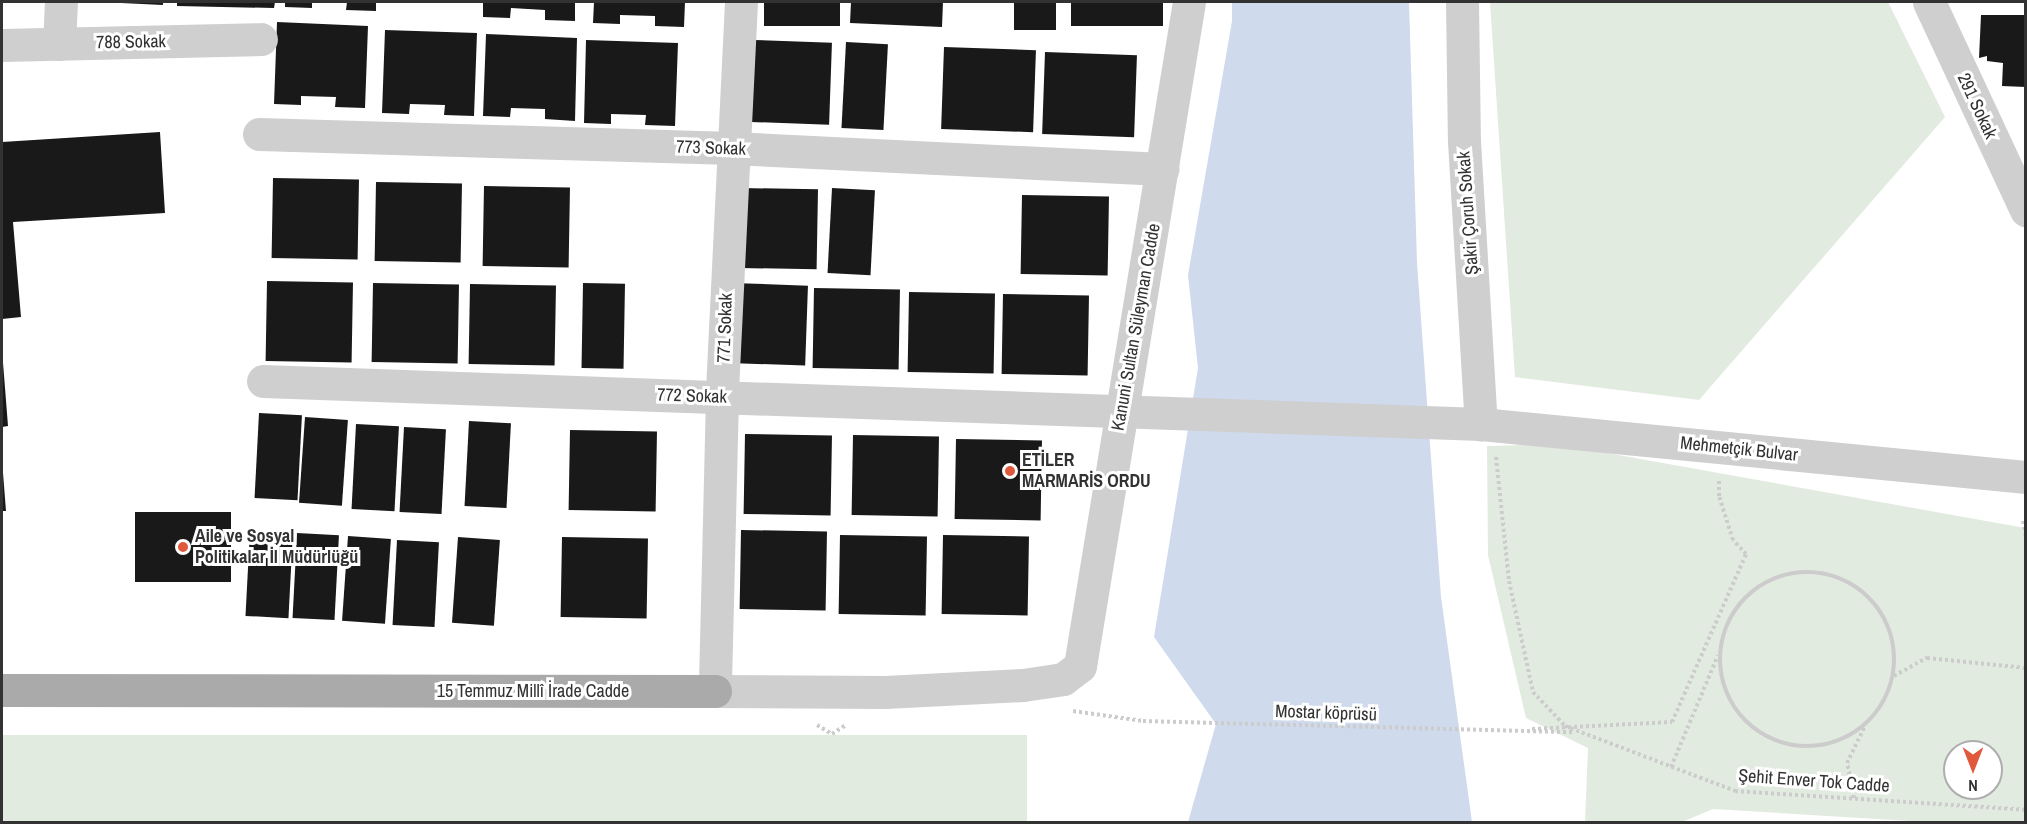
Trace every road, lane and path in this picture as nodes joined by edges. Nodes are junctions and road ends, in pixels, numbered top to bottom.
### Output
1 (61, 2) edge
2 (741, 2) edge
3 (1189, 2) edge
4 (1462, 2) edge
5 (1929, 2) edge
6 (261, 39) dead end
7 (58, 44) junction
8 (2, 45) edge
9 (259, 134) dead end
10 (732, 148) junction
11 (1162, 168) junction
12 (2025, 210) edge
13 (263, 381) dead end
14 (722, 397) junction
15 (1121, 411) junction
16 (1476, 424) junction
17 (1718, 474) dead end
18 (2025, 477) edge
19 (2023, 521) dead end
20 (2025, 536) edge
21 (1719, 653) junction
22 (2025, 668) edge
23 (1894, 676) junction
24 (1063, 680) joint
25 (2, 690) edge
26 (715, 691) junction
27 (1143, 721) dead end
28 (1865, 725) junction
29 (1565, 726) junction
30 (1509, 731) junction
31 (1575, 732) junction
32 (1671, 767) junction
33 (1854, 798) junction
34 (2025, 810) edge

1 - 7 street
2 - 10 street, 771 Sokak
3 - 11 street, Kanuni Sultan Süleyman Cadde
4 - 16 street, Şakir Çoruh Sokak
5 - 12 street, 291 Sokak
6 - 7 street, 788 Sokak
7 - 8 street, 788 Sokak
9 - 10 street, 773 Sokak
10 - 11 street, 773 Sokak
10 - 14 street, 771 Sokak
11 - 15 street, Kanuni Sultan Süleyman Cadde
13 - 14 street, 772 Sokak
14 - 15 street, 772 Sokak
14 - 26 street, 771 Sokak
15 - 16 street, Mehmetçik Bulvar
15 - 24 street, Kanuni Sultan Süleyman Cadde
16 - 18 street, Mehmetçik Bulvar
16 - 29 path, Şehit Enver Tok Cadde
17 - 29 path
19 - 20 path
21 - 23 path
21 - 28 path
21 - 32 path
22 - 23 path
23 - 28 path
24 - 26 street, 15 Temmuz Millî İrade Cadde
25 - 26 main road, 15 Temmuz Millî İrade Cadde
27 - 30 path, Mostar köprüsü
28 - 33 path
29 - 30 path
29 - 31 path, Şehit Enver Tok Cadde
30 - 31 path, Şehit Enver Tok Cadde
31 - 32 path, Şehit Enver Tok Cadde
32 - 33 path, Şehit Enver Tok Cadde
33 - 34 path, Şehit Enver Tok Cadde

